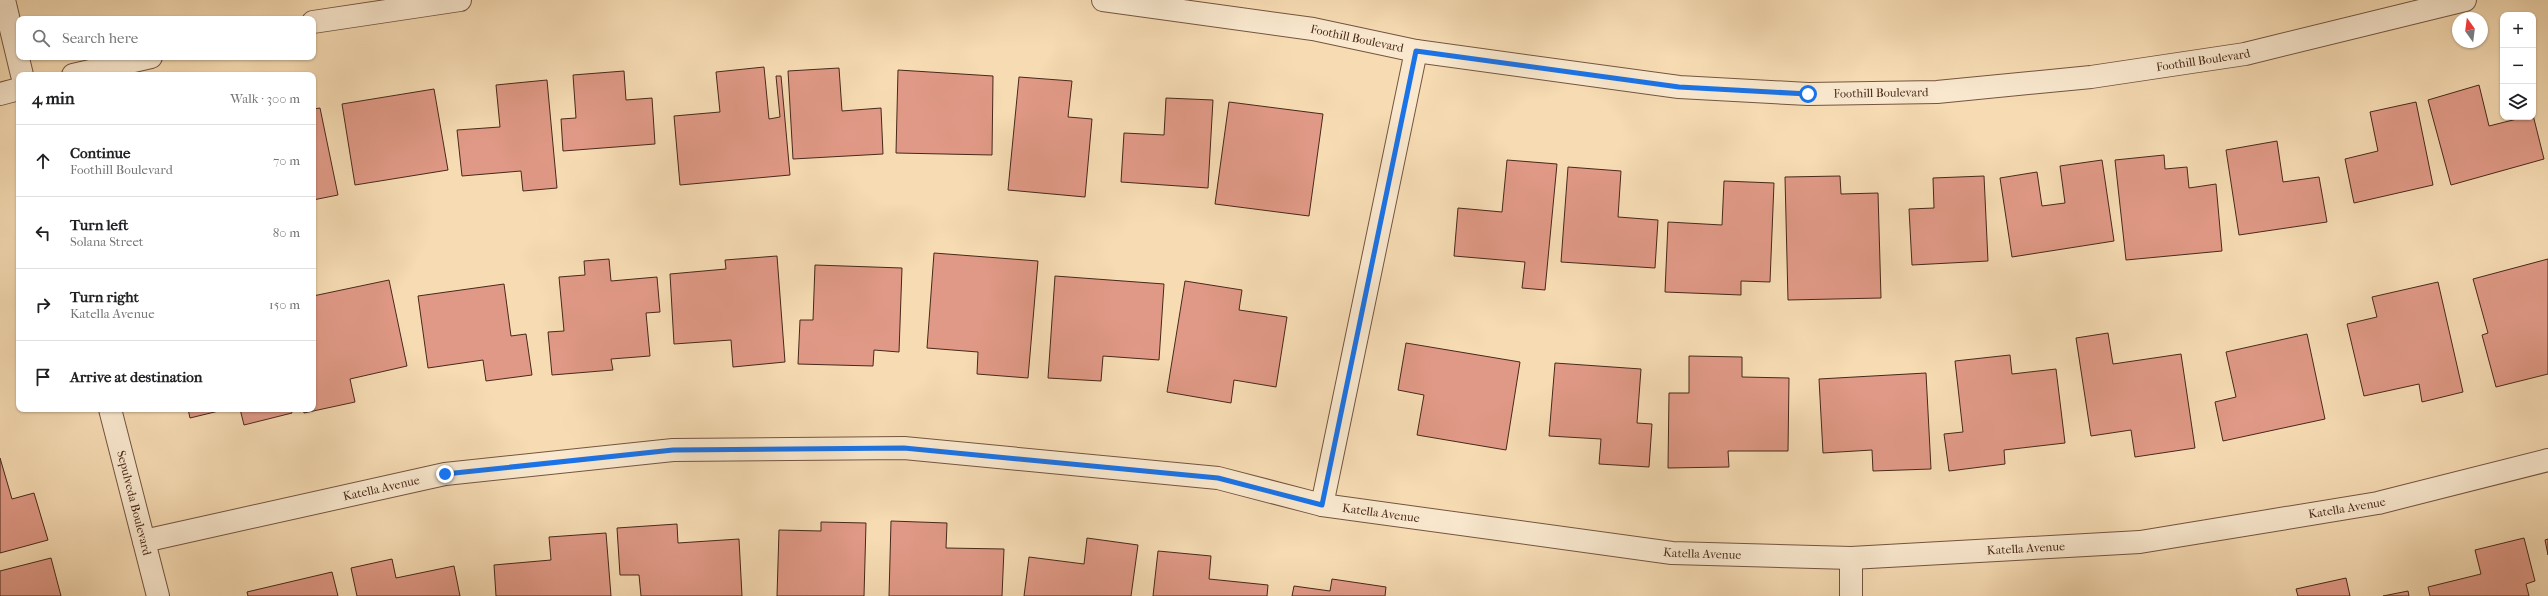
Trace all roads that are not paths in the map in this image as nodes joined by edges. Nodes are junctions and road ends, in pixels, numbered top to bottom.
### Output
1 (4, 0) edge
2 (460, 0) edge
3 (1103, 0) edge
4 (2465, 0) edge
5 (316, 22) edge
6 (16, 50) edge
7 (1416, 51) junction
8 (18, 60) edge
9 (138, 60) edge
10 (21, 72) edge
11 (86, 72) edge
12 (16, 90) edge
13 (0, 94) edge
14 (111, 412) edge
15 (2548, 460) edge
16 (1322, 505) junction
17 (144, 540) junction
18 (1851, 558) junction
19 (158, 596) edge
20 (1851, 596) edge

1 - 6 street
2 - 5 street
3 - 7 street, Foothill Boulevard
4 - 7 street, Foothill Boulevard
7 - 16 street
8 - 10 street
9 - 11 street
12 - 13 street
14 - 17 street, Sepulveda Boulevard
15 - 18 street, Katella Avenue
16 - 17 street, Katella Avenue
16 - 18 street, Katella Avenue
17 - 19 street, Sepulveda Boulevard
18 - 20 street

